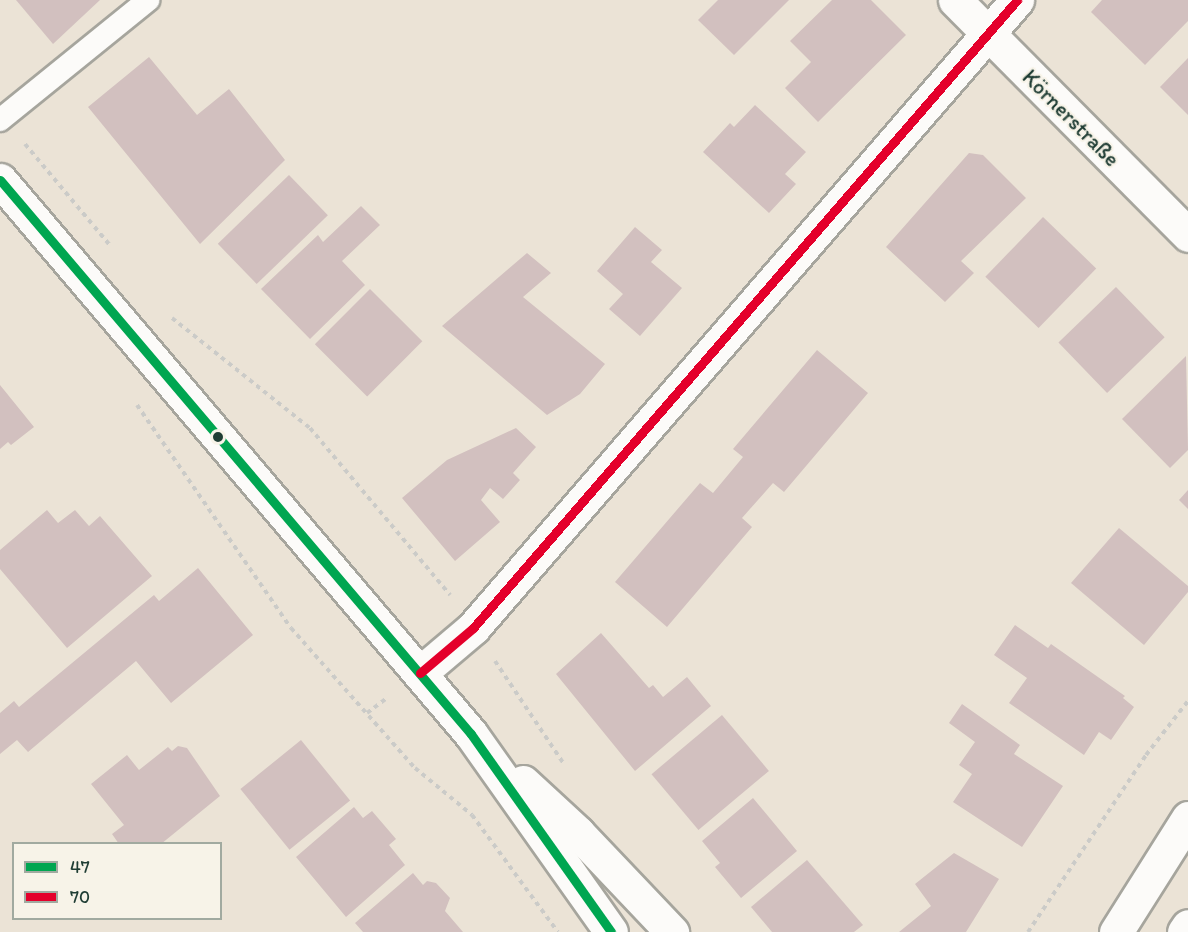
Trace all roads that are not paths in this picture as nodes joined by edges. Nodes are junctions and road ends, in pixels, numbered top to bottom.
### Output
1 (148, 0) edge
2 (955, 0) edge
3 (1017, 0) edge
4 (988, 34) junction
5 (1, 119) edge
6 (0, 180) edge
7 (1188, 235) edge
8 (420, 673) junction
9 (471, 734) junction
10 (1188, 818) edge
11 (1188, 926) edge
12 (1116, 929) edge
13 (611, 932) edge
14 (672, 932) edge
15 (1184, 932) edge

1 - 5 lane
2 - 4 main road, Körnerstraße
3 - 4 main road
4 - 7 main road, Körnerstraße
4 - 8 main road
6 - 8 main road
8 - 9 main road
9 - 13 main road
9 - 14 main road
10 - 12 main road
11 - 15 main road

